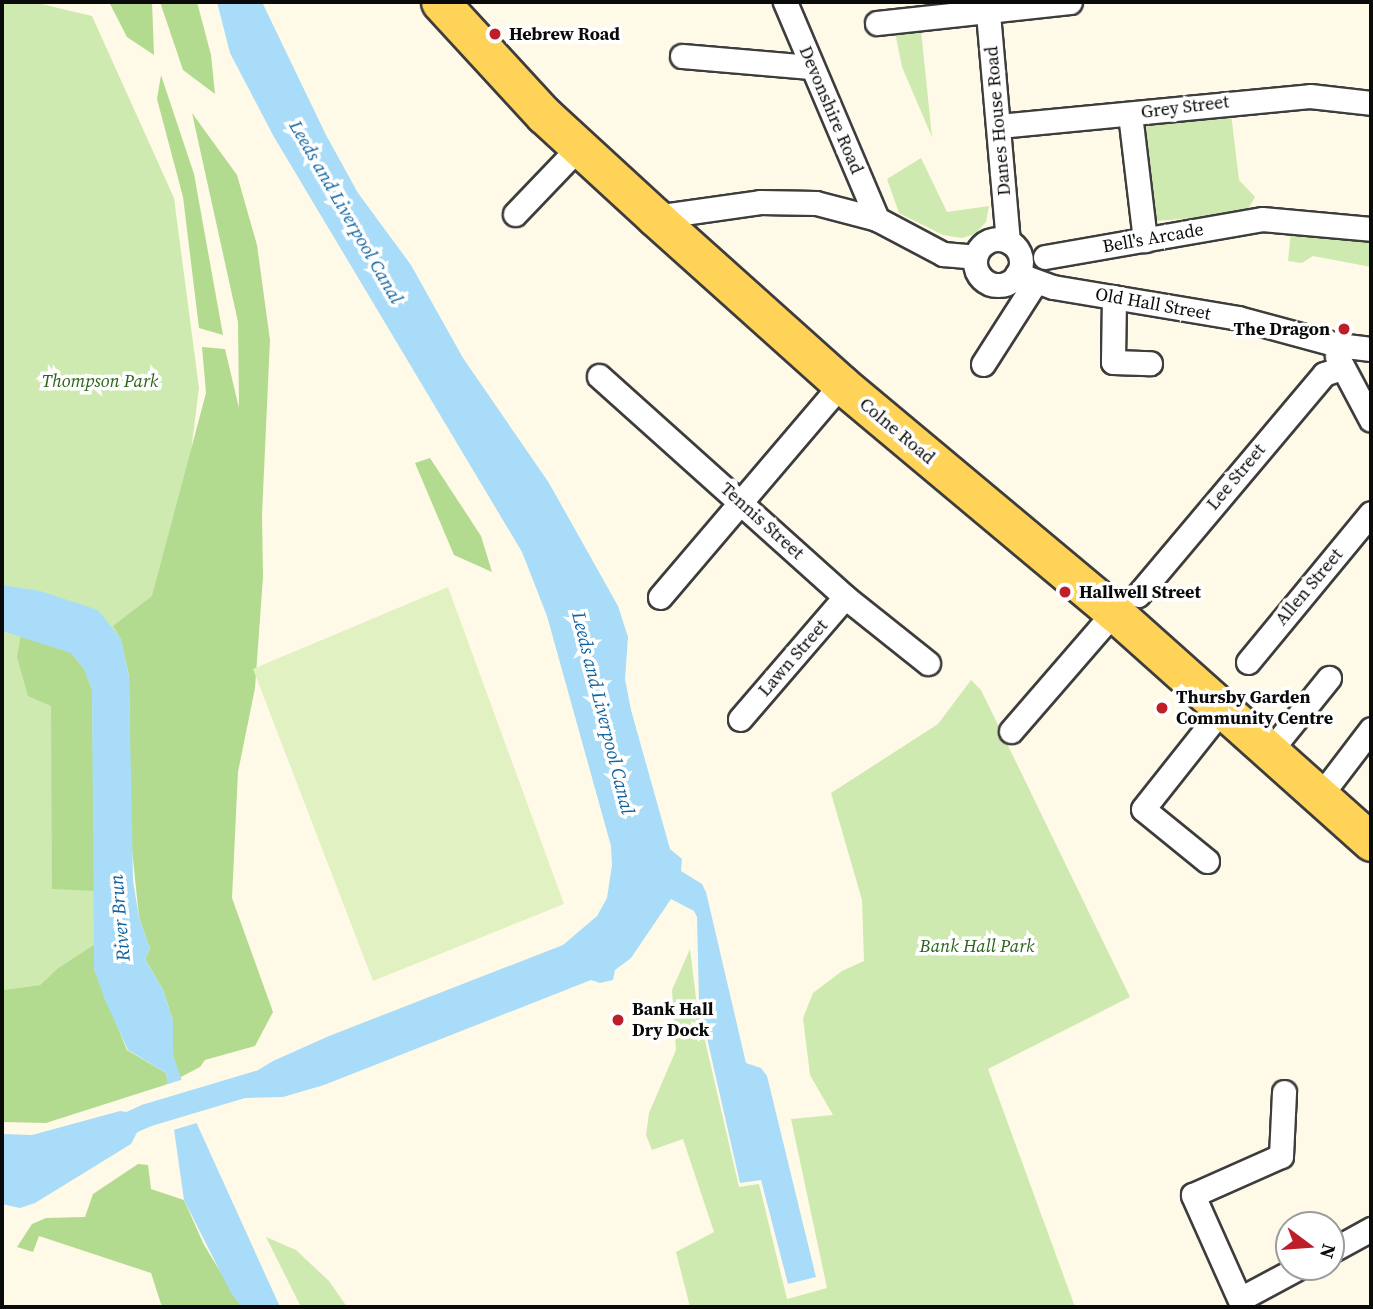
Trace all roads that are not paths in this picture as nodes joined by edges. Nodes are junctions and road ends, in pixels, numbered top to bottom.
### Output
1 (440, 2) edge
2 (785, 2) edge
3 (1070, 2) edge
4 (988, 6) edge
5 (877, 23) dead end
6 (682, 56) dead end
7 (811, 66) junction
8 (1371, 103) edge
9 (1130, 114) junction
10 (999, 126) junction
11 (579, 147) junction
12 (515, 214) dead end
13 (655, 217) junction
14 (877, 219) junction
15 (1371, 229) edge
16 (1145, 240) junction
17 (1008, 241) junction
18 (975, 257) junction
19 (1045, 257) dead end
20 (1027, 278) junction
21 (1114, 297) junction
22 (1371, 349) edge
23 (1339, 357) junction
24 (1150, 363) dead end
25 (983, 364) dead end
26 (599, 376) dead end
27 (841, 384) junction
28 (1371, 420) edge
29 (741, 501) junction
30 (1371, 513) edge
31 (660, 597) dead end
32 (845, 597) junction
33 (1126, 603) junction
34 (1248, 662) dead end
35 (928, 663) dead end
36 (1329, 678) dead end
37 (1223, 708) junction
38 (740, 719) dead end
39 (1371, 729) edge
40 (1011, 731) dead end
41 (1270, 751) junction
42 (1320, 796) junction
43 (1371, 842) edge
44 (1207, 861) dead end
45 (1284, 1092) dead end
46 (1371, 1229) edge
47 (1345, 1243) edge
48 (1277, 1281) edge
49 (1241, 1303) edge

1 - 11 main road, Colne Road
2 - 7 street, Devonshire Road
3 - 4 street
4 - 5 street
4 - 10 street, Danes House Road
6 - 7 street
7 - 14 street, Devonshire Road
8 - 9 street, Grey Street
9 - 10 street, Grey Street
9 - 16 street
10 - 17 street, Danes House Road
11 - 12 street
11 - 13 main road, Colne Road
13 - 14 street
13 - 27 main road, Colne Road
14 - 18 street
15 - 16 street, Bell's Arcade
16 - 19 street, Bell's Arcade
17 - 18 street
17 - 20 street
18 - 20 street
20 - 21 street, Old Hall Street
20 - 25 street
21 - 23 street, Old Hall Street
21 - 24 street
22 - 23 street, Old Hall Street
23 - 28 street
23 - 33 street, Lee Street
26 - 29 street, Tennis Street
27 - 29 street
27 - 33 main road, Colne Road
29 - 31 street
29 - 32 street, Tennis Street
30 - 34 street, Allen Street
32 - 35 street, Tennis Street
32 - 38 street, Lawn Street
33 - 37 main road, Colne Road
33 - 40 street
36 - 41 street
37 - 41 main road, Colne Road
37 - 44 street
39 - 42 street
41 - 42 main road, Colne Road
42 - 43 main road, Colne Road
45 - 49 street
46 - 47 street
48 - 49 street

